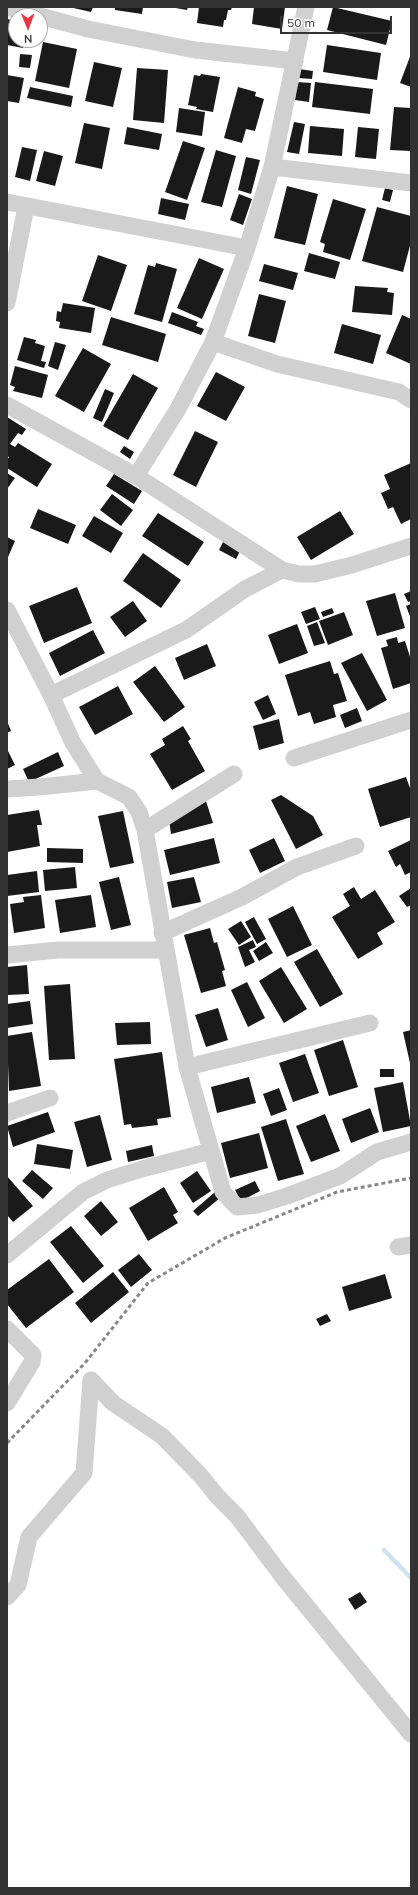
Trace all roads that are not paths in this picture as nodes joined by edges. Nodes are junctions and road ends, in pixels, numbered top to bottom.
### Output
1 (7, 7) edge
2 (306, 7) edge
3 (295, 61) junction
4 (272, 167) junction
5 (411, 183) edge
6 (7, 202) edge
7 (26, 207) junction
8 (18, 248) junction
9 (247, 248) junction
10 (7, 261) edge
11 (7, 303) edge
12 (213, 342) junction
13 (411, 400) edge
14 (7, 405) edge
15 (136, 476) junction
16 (411, 546) edge
17 (282, 570) junction
18 (7, 610) edge
19 (51, 694) junction
20 (411, 720) edge
21 (294, 758) dead end
22 (234, 774) dead end
23 (98, 781) junction
24 (7, 789) edge
25 (145, 830) junction
26 (356, 846) dead end
27 (162, 933) junction
28 (165, 950) junction
29 (7, 954) edge
30 (370, 1023) dead end
31 (187, 1067) junction
32 (50, 1098) dead end
33 (7, 1113) edge
34 (411, 1142) edge
35 (212, 1152) junction
36 (7, 1254) edge
37 (7, 1329) edge
38 (7, 1403) edge
39 (7, 1597) edge
40 (411, 1734) edge

1 - 3 street
2 - 3 street
3 - 4 street
4 - 5 street
4 - 9 street
6 - 7 street
7 - 8 street
7 - 9 street
8 - 10 street
8 - 11 street
9 - 12 street
12 - 13 street
12 - 15 street
14 - 15 street
15 - 17 street
16 - 17 street
17 - 19 street
18 - 19 street
19 - 23 street
20 - 21 street
22 - 25 street
23 - 24 street
23 - 25 street
25 - 27 street
26 - 27 street
27 - 28 street
28 - 29 street
28 - 31 street
30 - 31 street
31 - 35 street
32 - 33 street
34 - 35 street
35 - 36 street
37 - 38 street
39 - 40 street

